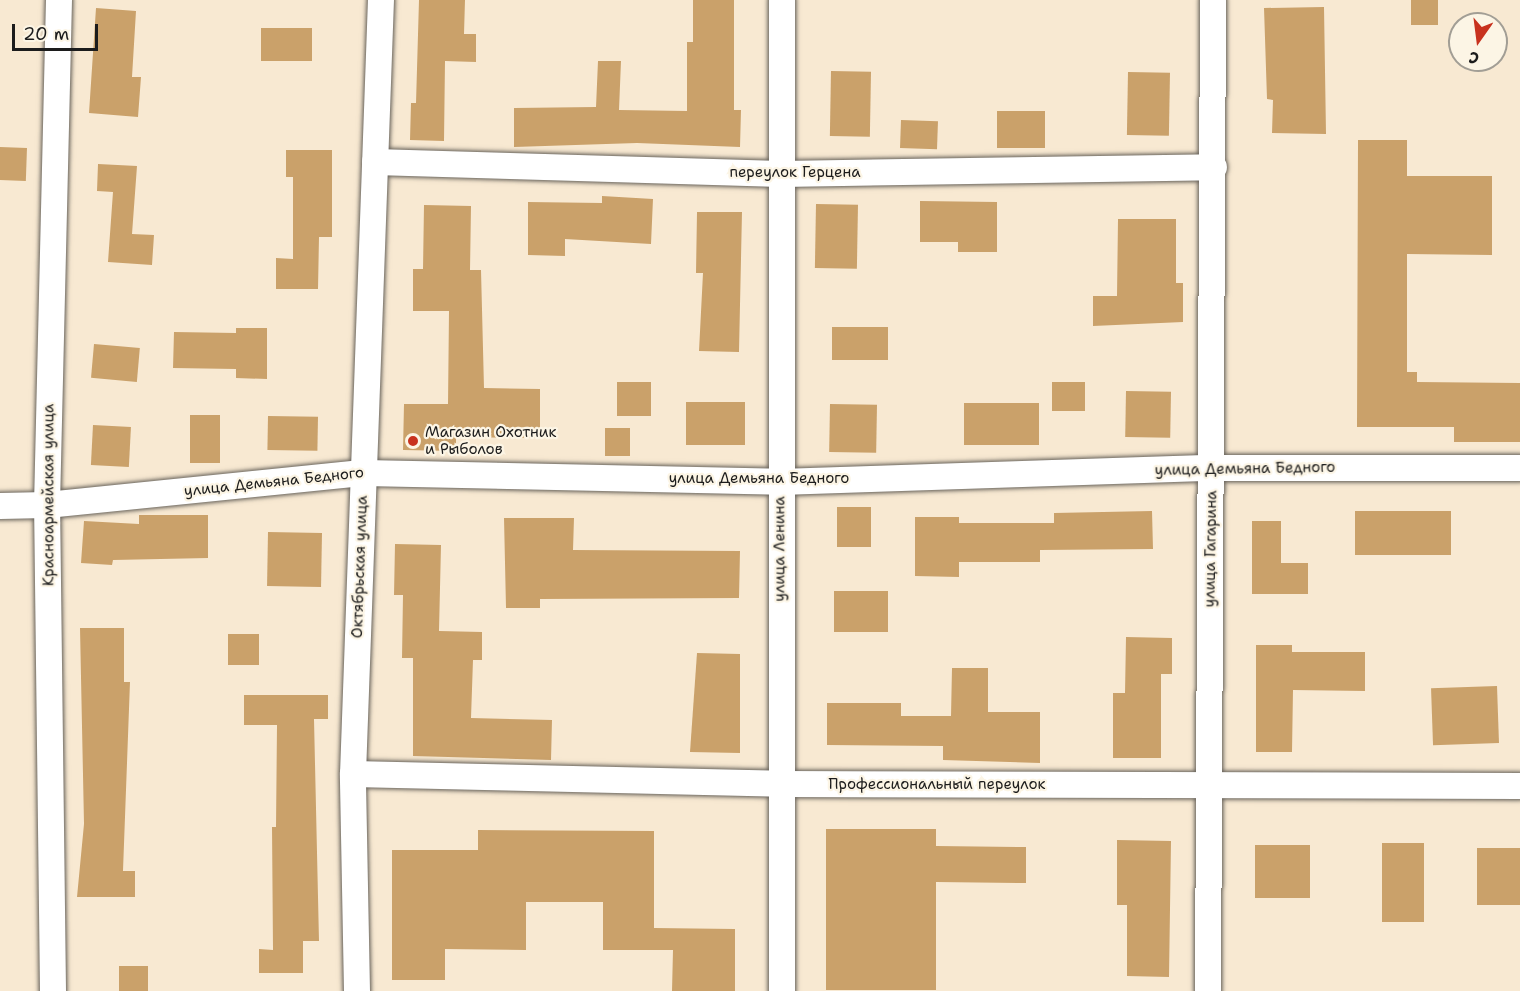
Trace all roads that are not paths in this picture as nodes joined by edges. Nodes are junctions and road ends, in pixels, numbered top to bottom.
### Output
1 (59, 0) edge
2 (381, 0) edge
3 (782, 0) edge
4 (1213, 0) edge
5 (375, 162) junction
6 (1214, 167) junction
7 (781, 174) junction
8 (1212, 468) junction
9 (1520, 468) edge
10 (364, 472) junction
11 (780, 482) junction
12 (0, 506) edge
13 (47, 506) junction
14 (353, 774) junction
15 (781, 784) junction
16 (1208, 786) junction
17 (1520, 786) edge
18 (53, 991) edge
19 (357, 991) edge
20 (782, 991) edge
21 (1208, 991) edge

1 - 13 street, Красноармейская улица
2 - 5 street, Октябрьская улица
3 - 7 street, улица Ленина
4 - 6 street, улица Гагарина
5 - 7 street, переулок Герцена
5 - 10 street, Октябрьская улица
6 - 7 street, переулок Герцена
6 - 8 street, улица Гагарина
7 - 11 street, улица Ленина
8 - 9 street, улица Демьяна Бедного
8 - 11 street, улица Демьяна Бедного
8 - 16 street, улица Гагарина
10 - 11 street, улица Демьяна Бедного
10 - 13 street, улица Демьяна Бедного
10 - 14 street, Октябрьская улица
11 - 15 street, улица Ленина
12 - 13 street, улица Демьяна Бедного
13 - 18 street, Красноармейская улица
14 - 15 street, Профессиональный переулок
14 - 19 street, Октябрьская улица
15 - 16 street, Профессиональный переулок
15 - 20 street, улица Ленина
16 - 17 street, Профессиональный переулок
16 - 21 street, улица Гагарина

